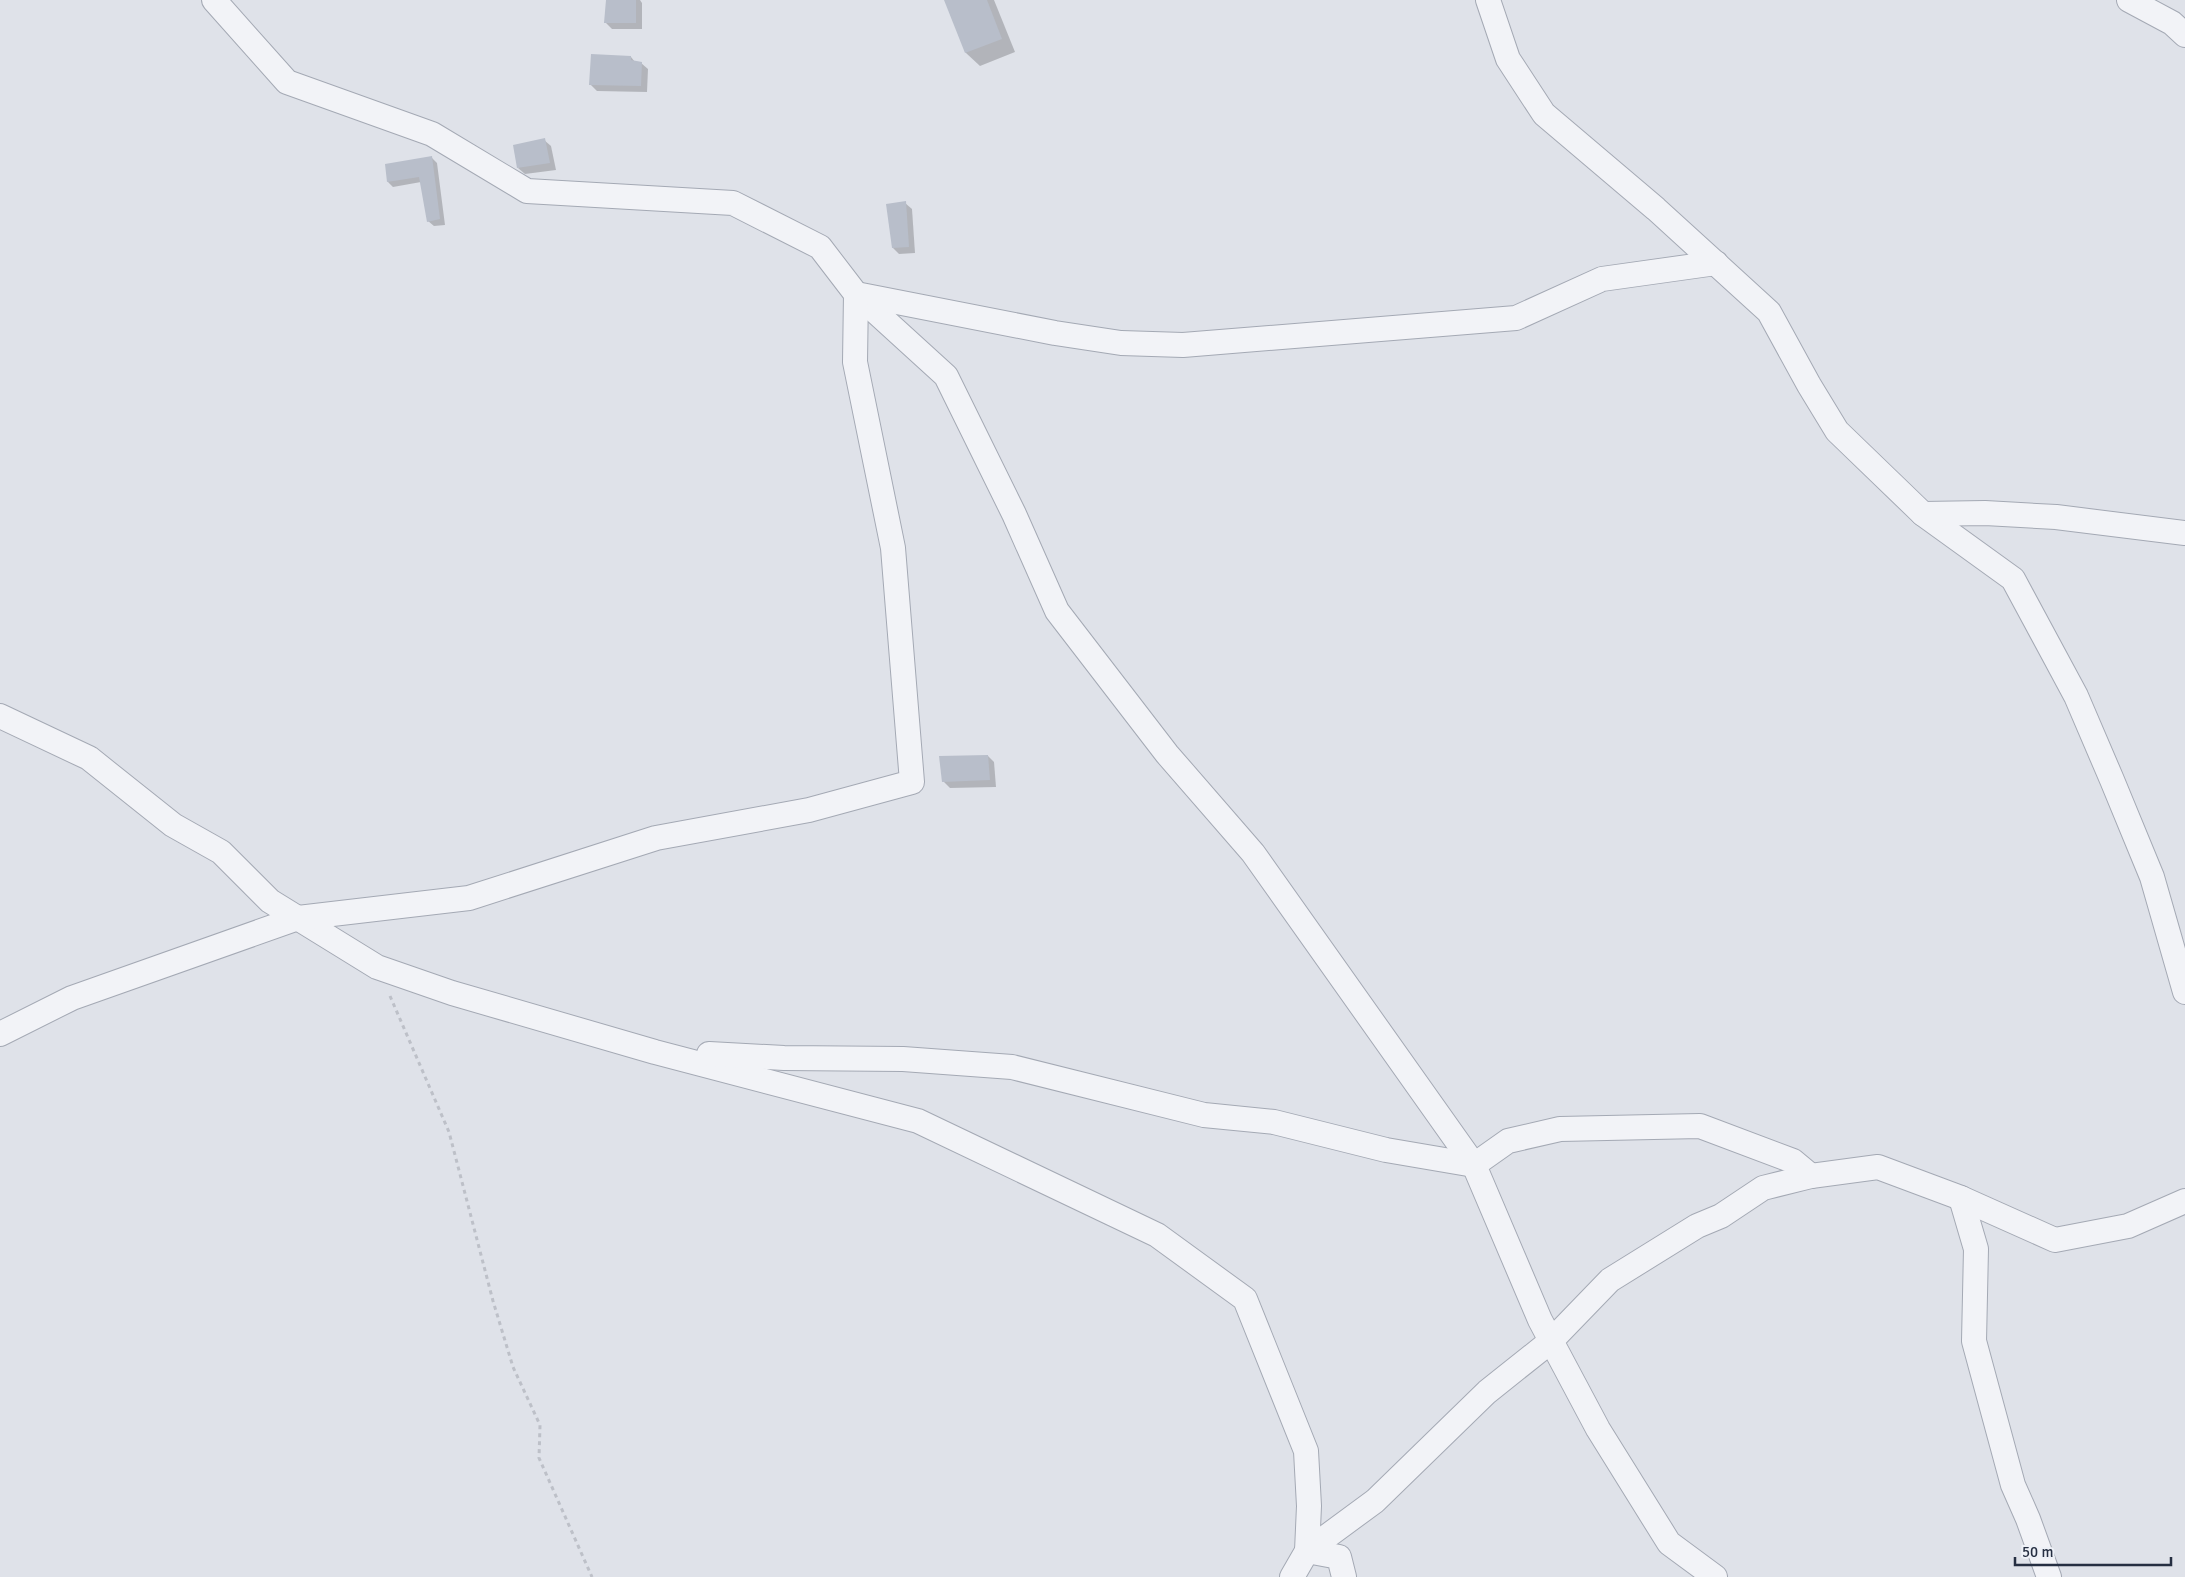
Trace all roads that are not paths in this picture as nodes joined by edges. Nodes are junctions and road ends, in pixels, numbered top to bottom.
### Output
1 (214, 0) edge
2 (1488, 0) edge
3 (2129, 0) edge
4 (2185, 35) edge
5 (1716, 263) junction
6 (856, 294) junction
7 (1923, 514) junction
8 (2185, 532) edge
9 (0, 716) edge
10 (298, 918) junction
11 (2185, 992) edge
12 (0, 1034) edge
13 (655, 1052) junction
14 (1474, 1164) junction
15 (1811, 1176) junction
16 (1960, 1198) junction
17 (2185, 1201) edge
18 (1551, 1342) junction
19 (1307, 1551) junction
20 (1292, 1577) edge
21 (1344, 1577) edge
22 (1715, 1577) edge
23 (2049, 1577) edge

1 - 6 street
2 - 5 street
3 - 4 street
5 - 6 street
5 - 7 street
6 - 10 street
6 - 14 street
7 - 8 street
7 - 11 street
9 - 10 street
10 - 12 street
10 - 13 street
13 - 14 street
13 - 19 street
14 - 15 street
14 - 18 street
15 - 16 street
15 - 18 street
16 - 17 street
16 - 23 street
18 - 19 street
18 - 22 street
19 - 20 street
19 - 21 street

